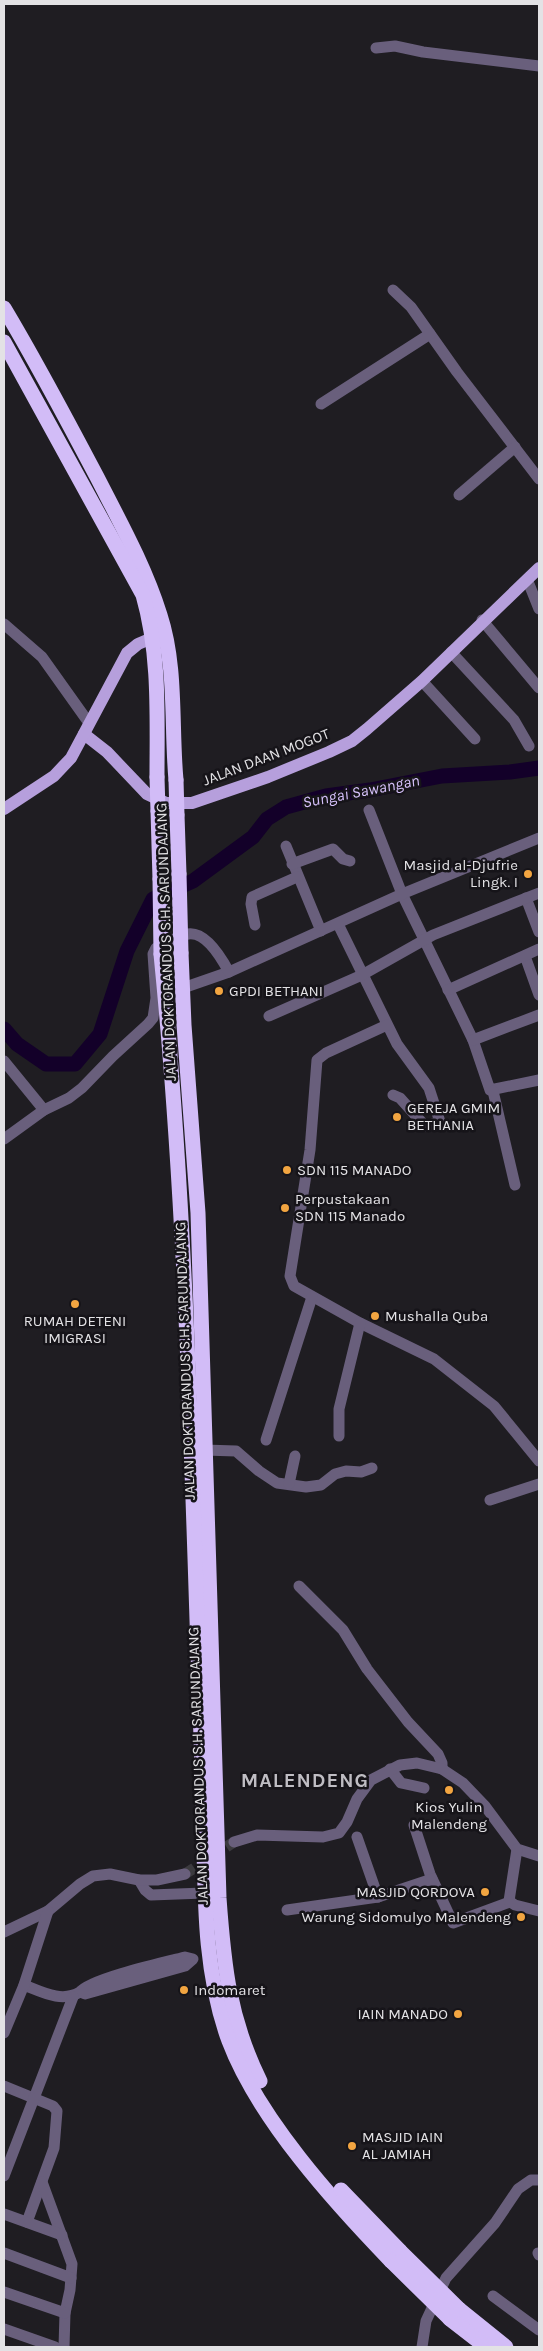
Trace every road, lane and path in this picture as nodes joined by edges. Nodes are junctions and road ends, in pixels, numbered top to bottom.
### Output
1 (376, 48) dead end
2 (539, 66) edge
3 (393, 290) dead end
4 (4, 308) edge
5 (430, 334) junction
6 (4, 342) edge
7 (321, 404) dead end
8 (515, 448) junction
9 (539, 479) edge
10 (459, 495) dead end
11 (539, 568) edge
12 (527, 579) junction
13 (539, 609) edge
14 (482, 620) junction
15 (4, 624) edge
16 (158, 635) junction
17 (451, 652) junction
18 (422, 680) junction
19 (539, 688) edge
20 (86, 729) junction
21 (475, 739) dead end
22 (529, 746) dead end
23 (107, 752) junction
24 (71, 758) junction
25 (4, 809) edge
26 (369, 810) dead end
27 (539, 838) edge
28 (286, 846) dead end
29 (350, 861) dead end
30 (292, 864) junction
31 (297, 877) junction
32 (539, 893) edge
33 (402, 894) junction
34 (526, 898) junction
35 (255, 924) dead end
36 (338, 924) junction
37 (321, 931) junction
38 (539, 932) edge
39 (425, 941) junction
40 (539, 949) edge
41 (524, 956) junction
42 (230, 972) junction
43 (362, 975) junction
44 (183, 988) junction
45 (448, 990) junction
46 (539, 995) edge
47 (539, 1015) edge
48 (269, 1016) dead end
49 (167, 1020) junction
50 (387, 1025) junction
51 (473, 1040) junction
52 (126, 1044) junction
53 (4, 1061) edge
54 (539, 1080) edge
55 (493, 1091) junction
56 (393, 1095) dead end
57 (44, 1110) junction
58 (4, 1139) edge
59 (515, 1185) dead end
60 (312, 1297) junction
61 (360, 1323) junction
62 (196, 1401) junction
63 (339, 1436) dead end
64 (266, 1440) dead end
65 (204, 1450) junction
66 (295, 1456) dead end
67 (539, 1460) edge
68 (372, 1468) dead end
69 (290, 1484) junction
70 (539, 1484) edge
71 (490, 1500) dead end
72 (299, 1586) dead end
73 (390, 1769) junction
74 (442, 1769) junction
75 (424, 1788) dead end
76 (414, 1825) dead end
77 (357, 1837) dead end
78 (234, 1842) tunnel mouth
79 (517, 1849) junction
80 (539, 1856) edge
81 (185, 1874) tunnel mouth
82 (432, 1879) junction
83 (139, 1880) junction
84 (204, 1893) junction
85 (378, 1897) junction
86 (506, 1904) junction
87 (287, 1910) dead end
88 (48, 1911) junction
89 (539, 1911) edge
90 (4, 1932) edge
91 (209, 1954) junction
92 (24, 1985) junction
93 (76, 1994) junction
94 (4, 2033) edge
95 (4, 2086) edge
96 (33, 2096) junction
97 (4, 2176) edge
98 (539, 2180) edge
99 (42, 2182) junction
100 (4, 2214) edge
101 (27, 2222) junction
102 (62, 2235) junction
103 (4, 2253) edge
104 (395, 2256) junction
105 (71, 2278) junction
106 (4, 2292) edge
107 (493, 2296) dead end
108 (65, 2313) junction
109 (455, 2314) junction
110 (4, 2329) edge
111 (539, 2330) edge
112 (55, 2347) edge
113 (64, 2347) edge
114 (422, 2347) edge
115 (486, 2347) edge
116 (506, 2347) edge

1 - 2 street
3 - 5 street
4 - 16 highway, JALAN DOKTORANDUS S.H. SARUNDAJANG
5 - 7 street
5 - 8 street
6 - 16 highway, JALAN DOKTORANDUS S.H. SARUNDAJANG
8 - 9 street
8 - 10 street
11 - 12 main road, JALAN DAAN MOGOT
12 - 13 street
12 - 14 main road, JALAN DAAN MOGOT
14 - 17 main road, JALAN DAAN MOGOT
14 - 19 street
15 - 20 street
16 - 20 main road
16 - 44 highway, JALAN DOKTORANDUS S.H. SARUNDAJANG, bridge
16 - 49 highway, JALAN DOKTORANDUS S.H. SARUNDAJANG, bridge
17 - 18 main road, JALAN DAAN MOGOT
17 - 22 street
18 - 21 street
18 - 23 main road, JALAN DAAN MOGOT
20 - 23 main road, JALAN DAAN MOGOT
20 - 24 main road
23 - 24 main road
24 - 25 main road
26 - 33 street
27 - 33 street
28 - 30 street
29 - 30 street
30 - 31 street
31 - 35 street
31 - 37 street
32 - 34 street
33 - 36 street
33 - 39 street
34 - 38 street
34 - 39 street
36 - 37 street
36 - 43 street
37 - 42 street
39 - 43 street
39 - 45 street
40 - 41 street
41 - 45 street
41 - 46 street
42 - 44 street
42 - 52 street
43 - 48 street
43 - 50 street
44 - 62 highway, JALAN DOKTORANDUS S.H. SARUNDAJANG
45 - 51 street
47 - 51 street
49 - 52 street
49 - 62 highway, JALAN DOKTORANDUS S.H. SARUNDAJANG
50 - 56 street
50 - 60 street
51 - 55 street
52 - 57 street
53 - 57 street
54 - 55 street
55 - 59 street
57 - 58 street
60 - 61 street
60 - 64 street
61 - 63 street
61 - 67 street
62 - 65 highway, JALAN DOKTORANDUS S.H. SARUNDAJANG
62 - 84 highway, JALAN DOKTORANDUS S.H. SARUNDAJANG
65 - 69 street
65 - 104 highway, JALAN DOKTORANDUS S.H. SARUNDAJANG
66 - 69 street
68 - 69 street
70 - 71 street
72 - 74 street
73 - 74 street
73 - 75 street
73 - 78 street
74 - 79 street
76 - 82 street
77 - 85 street
79 - 80 street
79 - 86 street
81 - 83 street
82 - 85 street
82 - 86 street
83 - 84 street
83 - 88 street
84 - 91 highway, JALAN DOKTORANDUS S.H. SARUNDAJANG
85 - 87 street
86 - 89 street
88 - 90 street
88 - 92 street
91 - 93 street
91 - 104 highway, JALAN DOKTORANDUS S.H. SARUNDAJANG
92 - 93 street
92 - 94 street
93 - 96 street
95 - 96 street
96 - 97 street
96 - 99 street
98 - 114 street
99 - 101 street
99 - 102 street
100 - 101 street
101 - 102 street
102 - 105 street
103 - 105 street
104 - 109 highway, JALAN DOKTORANDUS S.H. SARUNDAJANG, bridge
105 - 108 street
106 - 108 street
107 - 111 street
108 - 113 street
109 - 115 highway, JALAN DOKTORANDUS S.H. SARUNDAJANG
109 - 116 highway, JALAN DOKTORANDUS S.H. SARUNDAJANG
110 - 112 street

